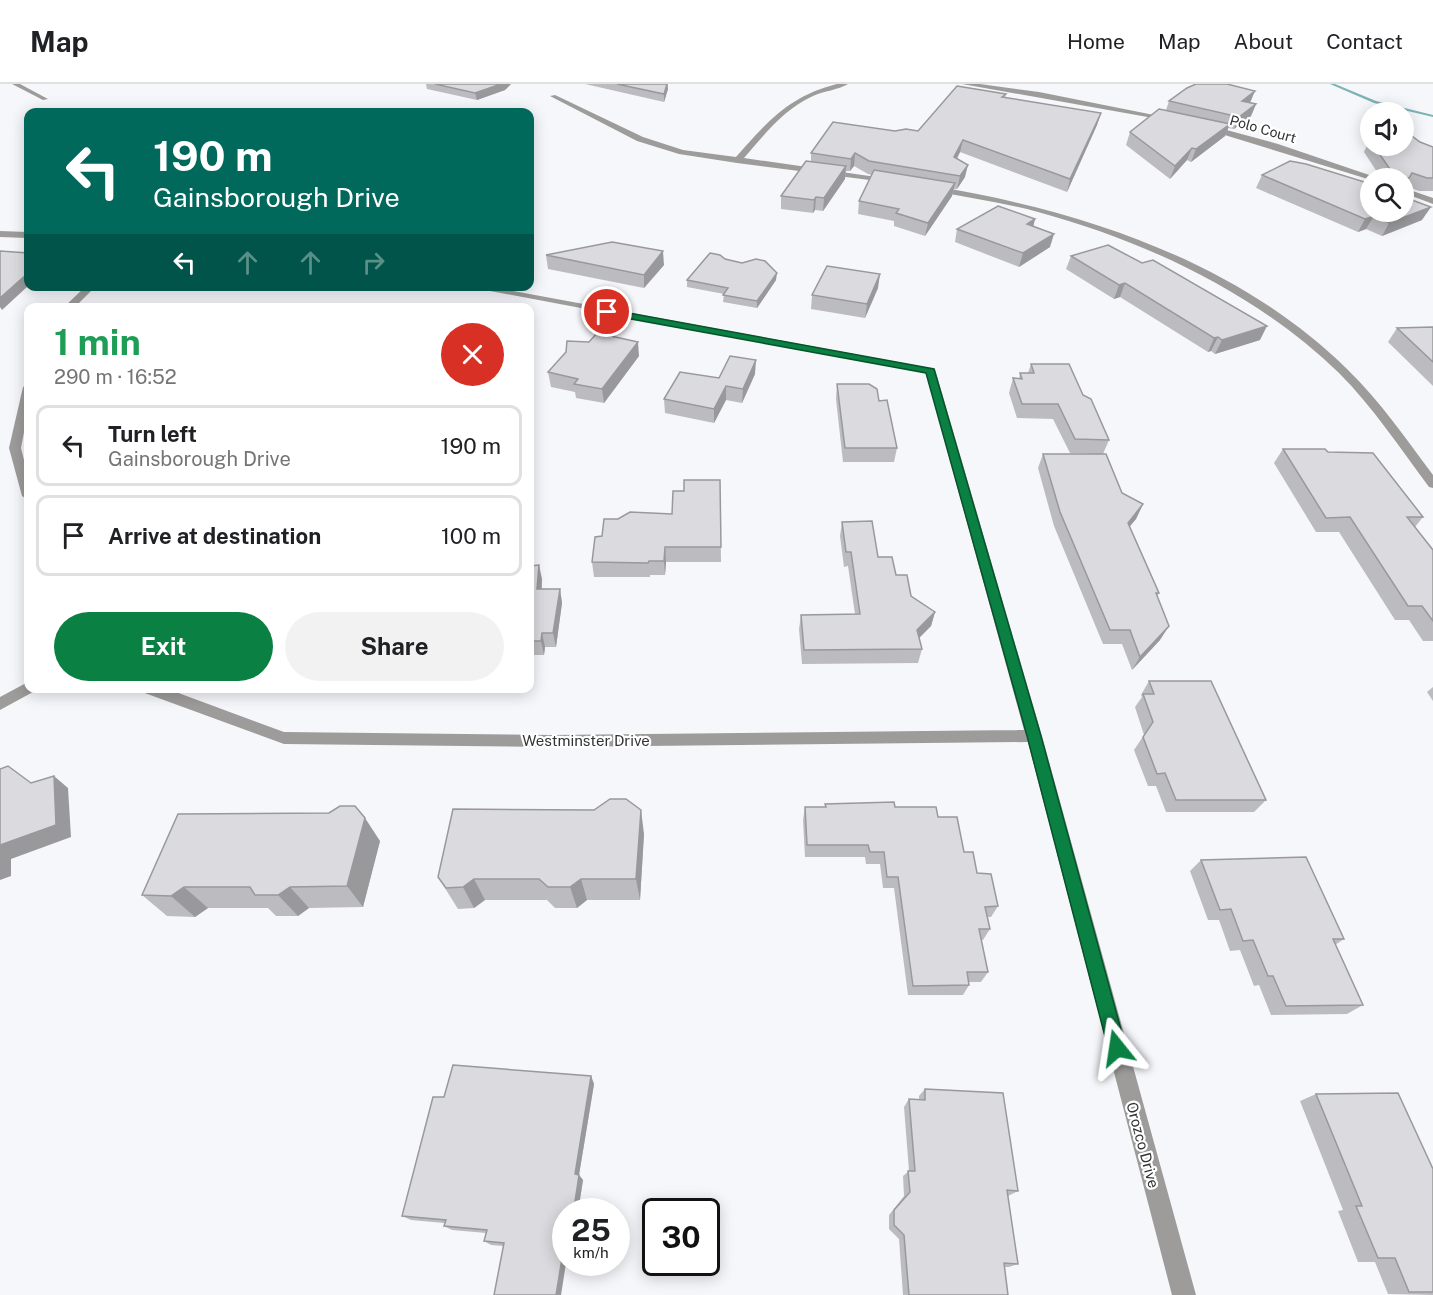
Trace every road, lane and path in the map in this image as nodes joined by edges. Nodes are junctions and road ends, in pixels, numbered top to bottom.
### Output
1 (15, 84) edge
2 (845, 84) edge
3 (965, 84) edge
4 (553, 96) dead end
5 (45, 99) dead end
6 (1174, 120) edge
7 (1196, 124) edge
8 (737, 160) junction
9 (1360, 173) edge
10 (896, 182) edge
11 (926, 187) edge
12 (1414, 194) edge
13 (1433, 201) edge
14 (0, 234) edge
15 (24, 235) edge
16 (87, 291) edge
17 (495, 291) edge
18 (74, 303) edge
19 (24, 406) edge
20 (24, 481) edge
21 (1433, 483) edge
22 (24, 690) edge
23 (161, 693) edge
24 (0, 704) edge
25 (1034, 736) junction
26 (1184, 1295) edge

1 - 5 street
2 - 8 street
3 - 6 street
4 - 8 street
7 - 9 street, Polo Court
8 - 10 street
11 - 21 street
12 - 13 street
14 - 15 street
16 - 18 street
17 - 25 street, Orozco Drive
19 - 20 street
22 - 24 street
23 - 25 street, Westminster Drive
25 - 26 street, Orozco Drive

